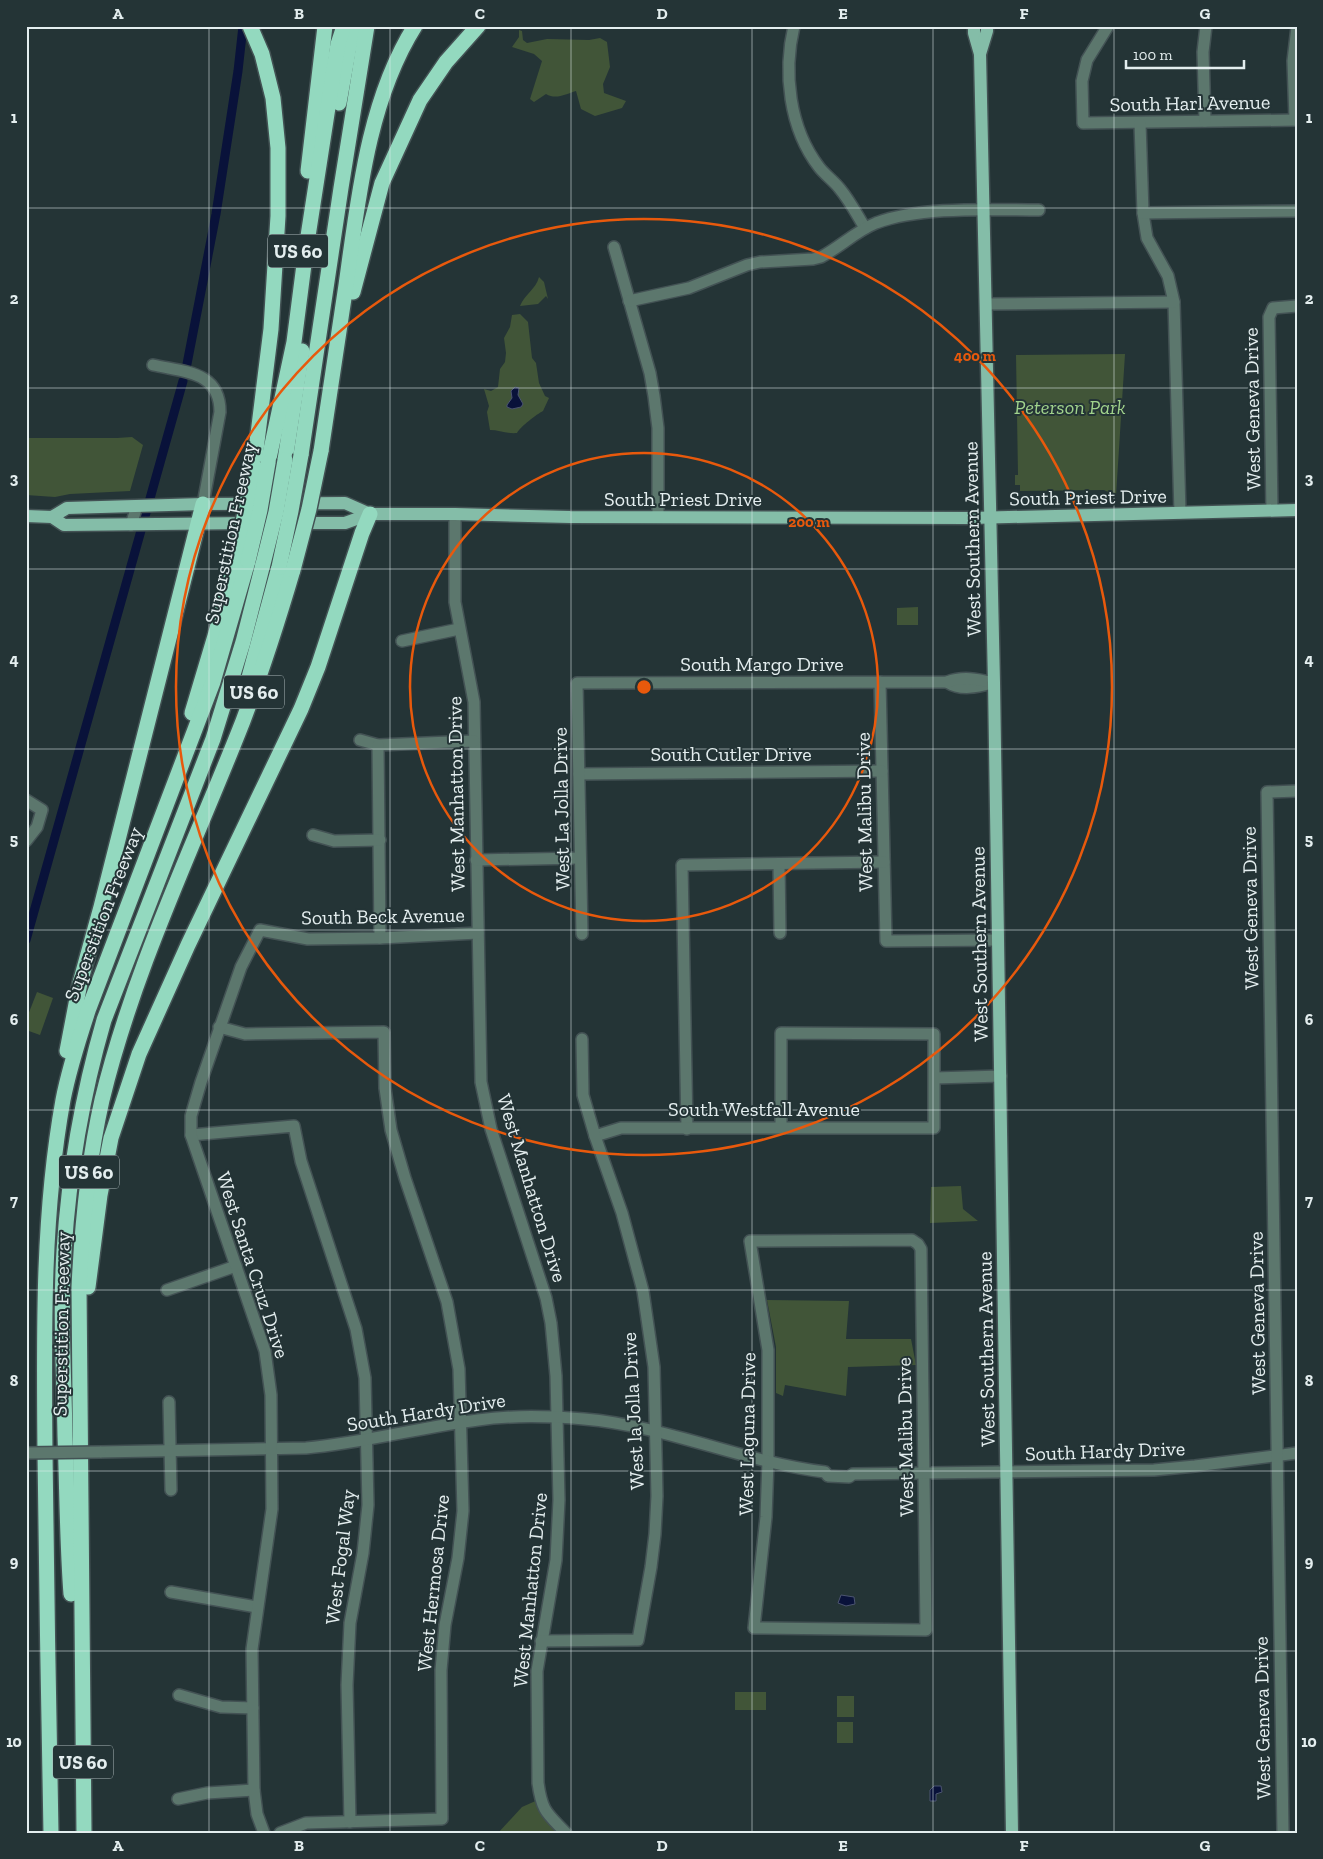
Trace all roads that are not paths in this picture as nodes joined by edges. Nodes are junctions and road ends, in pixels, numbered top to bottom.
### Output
1 (250, 26) edge
2 (344, 26) edge
3 (355, 26) edge
4 (367, 26) edge
5 (415, 26) edge
6 (478, 26) edge
7 (794, 26) edge
8 (974, 26) edge
9 (987, 26) edge
10 (1108, 26) edge
11 (1206, 26) edge
12 (1297, 27) edge
13 (324, 32) edge
14 (344, 45) junction
15 (980, 54) junction
16 (1296, 120) edge
17 (1205, 121) junction
18 (1140, 123) junction
19 (984, 210) junction
20 (1039, 210) dead end
21 (1297, 211) edge
22 (1143, 213) junction
23 (864, 228) junction
24 (614, 247) dead end
25 (629, 301) junction
26 (1174, 302) junction
27 (986, 304) junction
28 (1297, 306) edge
29 (153, 365) dead end
30 (332, 376) junction
31 (261, 465) junction
32 (203, 504) junction
33 (138, 506) junction
34 (1297, 510) edge
35 (1272, 511) junction
36 (370, 514) junction
37 (455, 514) junction
38 (1180, 514) junction
39 (26, 516) edge
40 (52, 517) junction
41 (658, 517) junction
42 (990, 518) junction
43 (197, 524) junction
44 (133, 525) junction
45 (249, 561) junction
46 (286, 569) junction
47 (460, 629) junction
48 (402, 641) dead end
49 (880, 682) junction
50 (577, 683) joint
51 (994, 683) junction
52 (360, 740) dead end
53 (474, 741) junction
54 (378, 745) junction
55 (882, 772) junction
56 (579, 774) junction
57 (1297, 791) edge
58 (26, 800) edge
59 (314, 834) dead end
60 (380, 840) junction
61 (26, 841) edge
62 (580, 858) junction
63 (476, 860) junction
64 (884, 862) junction
65 (779, 864) junction
66 (260, 930) joint
67 (478, 932) junction
68 (780, 933) dead end
69 (582, 934) dead end
70 (380, 938) junction
71 (997, 940) junction
72 (219, 1028) junction
73 (582, 1039) dead end
74 (1001, 1076) junction
75 (935, 1078) junction
76 (781, 1128) junction
77 (686, 1129) junction
78 (191, 1135) junction
79 (595, 1136) junction
80 (56, 1147) junction
81 (750, 1240) joint
82 (236, 1266) junction
83 (167, 1290) dead end
84 (169, 1402) dead end
85 (79, 1403) junction
86 (557, 1418) junction
87 (461, 1422) junction
88 (656, 1431) junction
89 (367, 1439) junction
90 (272, 1449) junction
91 (170, 1450) junction
92 (26, 1453) edge
93 (1297, 1453) edge
94 (1278, 1454) junction
95 (768, 1461) junction
96 (1007, 1472) junction
97 (924, 1474) junction
98 (171, 1490) dead end
99 (172, 1592) dead end
100 (257, 1608) junction
101 (926, 1630) joint
102 (541, 1641) junction
103 (82, 1690) junction
104 (179, 1695) dead end
105 (253, 1708) junction
106 (254, 1790) junction
107 (178, 1799) dead end
108 (350, 1822) junction
109 (51, 1833) edge
110 (84, 1833) edge
111 (264, 1833) edge
112 (280, 1833) edge
113 (566, 1833) edge
114 (1012, 1833) edge
115 (1283, 1833) edge

1 - 31 highway
2 - 14 highway
3 - 14 highway
4 - 46 highway, bridge
5 - 30 highway, US 60
6 - 30 highway
7 - 23 street
8 - 15 main road, West Southern Avenue
9 - 15 main road, West Southern Avenue
10 - 18 street, South Harl Avenue
11 - 17 street
12 - 16 street
13 - 31 highway, Superstition Freeway / US 60
14 - 31 highway
14 - 45 highway, bridge
15 - 19 main road, West Southern Avenue
16 - 17 street, South Harl Avenue
17 - 18 street, South Harl Avenue
18 - 22 street
19 - 20 street
19 - 23 street
19 - 27 main road, West Southern Avenue
21 - 22 street
22 - 26 street
23 - 25 street
24 - 25 street
25 - 41 street
26 - 27 street
26 - 38 street
27 - 42 main road, West Southern Avenue
28 - 35 street, West Geneva Drive
29 - 32 street
30 - 46 highway, Superstition Freeway / US 60, bridge
31 - 45 highway, Superstition Freeway / US 60, bridge
32 - 33 main road, South Priest Drive
32 - 36 main road, South Priest Drive
32 - 43 highway
33 - 40 main road, South Priest Drive
33 - 44 street
34 - 35 main road, South Priest Drive
35 - 38 main road, South Priest Drive
36 - 37 main road, South Priest Drive
36 - 43 main road, South Priest Drive
36 - 85 highway
37 - 41 main road, South Priest Drive
37 - 47 street, West Manhatton Drive
38 - 42 main road, South Priest Drive
39 - 40 main road, South Priest Drive
40 - 44 main road, South Priest Drive
41 - 42 main road, South Priest Drive
42 - 51 main road, West Southern Avenue
43 - 44 main road, South Priest Drive
43 - 80 highway
45 - 80 highway, Superstition Freeway / US 60
45 - 103 highway
46 - 85 highway, Superstition Freeway / US 60
47 - 48 street
47 - 53 street, West Manhatton Drive
49 - 50 street, South Margo Drive
49 - 51 street, South Margo Drive
49 - 55 street, West Malibu Drive
50 - 56 street, West La Jolla Drive
51 - 71 main road, West Southern Avenue
52 - 54 street
53 - 54 street
53 - 63 street, West Manhatton Drive
54 - 60 street
55 - 56 street, South Cutler Drive
55 - 64 street, West Malibu Drive
56 - 62 street, West La Jolla Drive
57 - 94 street, West Geneva Drive
58 - 61 street
59 - 60 street
60 - 70 street
62 - 63 street
62 - 69 street, West La Jolla Drive
63 - 67 street, West Manhatton Drive
64 - 65 street
64 - 71 street, West Malibu Drive
65 - 68 street
65 - 77 street
66 - 70 street, South Beck Avenue
66 - 72 street, West Santa Cruz Drive
67 - 70 street, South Beck Avenue
67 - 86 street, West Manhatton Drive
71 - 74 main road, West Southern Avenue
72 - 78 street, West Santa Cruz Drive
72 - 87 street, West Hermosa Drive
73 - 79 street, West la Jolla Drive
74 - 75 street
74 - 96 main road, West Southern Avenue
75 - 76 street, South Westfall Avenue
75 - 76 street
76 - 77 street, South Westfall Avenue
77 - 79 street, South Westfall Avenue
78 - 82 street, West Santa Cruz Drive
78 - 89 street, West Fogal Way
79 - 88 street, West la Jolla Drive
80 - 109 highway, Superstition Freeway / US 60
81 - 95 street, West Laguna Drive
81 - 97 street, West Malibu Drive
82 - 83 street
82 - 90 street, West Santa Cruz Drive
84 - 91 street
85 - 103 highway, Superstition Freeway / US 60
86 - 87 street, South Hardy Drive
86 - 88 street, South Hardy Drive
86 - 102 street, West Manhatton Drive
87 - 89 street, South Hardy Drive
87 - 108 street, West Hermosa Drive
88 - 95 street, South Hardy Drive
88 - 102 street, West la Jolla Drive
89 - 90 street, South Hardy Drive
89 - 108 street, West Fogal Way
90 - 91 street, South Hardy Drive
90 - 100 street, West Santa Cruz Drive
91 - 92 street, South Hardy Drive, bridge
91 - 98 street
93 - 94 street, South Hardy Drive
94 - 96 street, South Hardy Drive
94 - 115 street, West Geneva Drive
95 - 97 street, South Hardy Drive
95 - 101 street, West Laguna Drive
96 - 97 street, South Hardy Drive
96 - 114 main road, West Southern Avenue
97 - 101 street, West Malibu Drive
99 - 100 street
100 - 105 street, West Santa Cruz Drive
102 - 113 street, West Manhatton Drive
103 - 110 highway, Superstition Freeway / US 60
104 - 105 street
105 - 106 street, West Santa Cruz Drive
106 - 107 street
106 - 111 street, West Santa Cruz Drive
108 - 112 street

